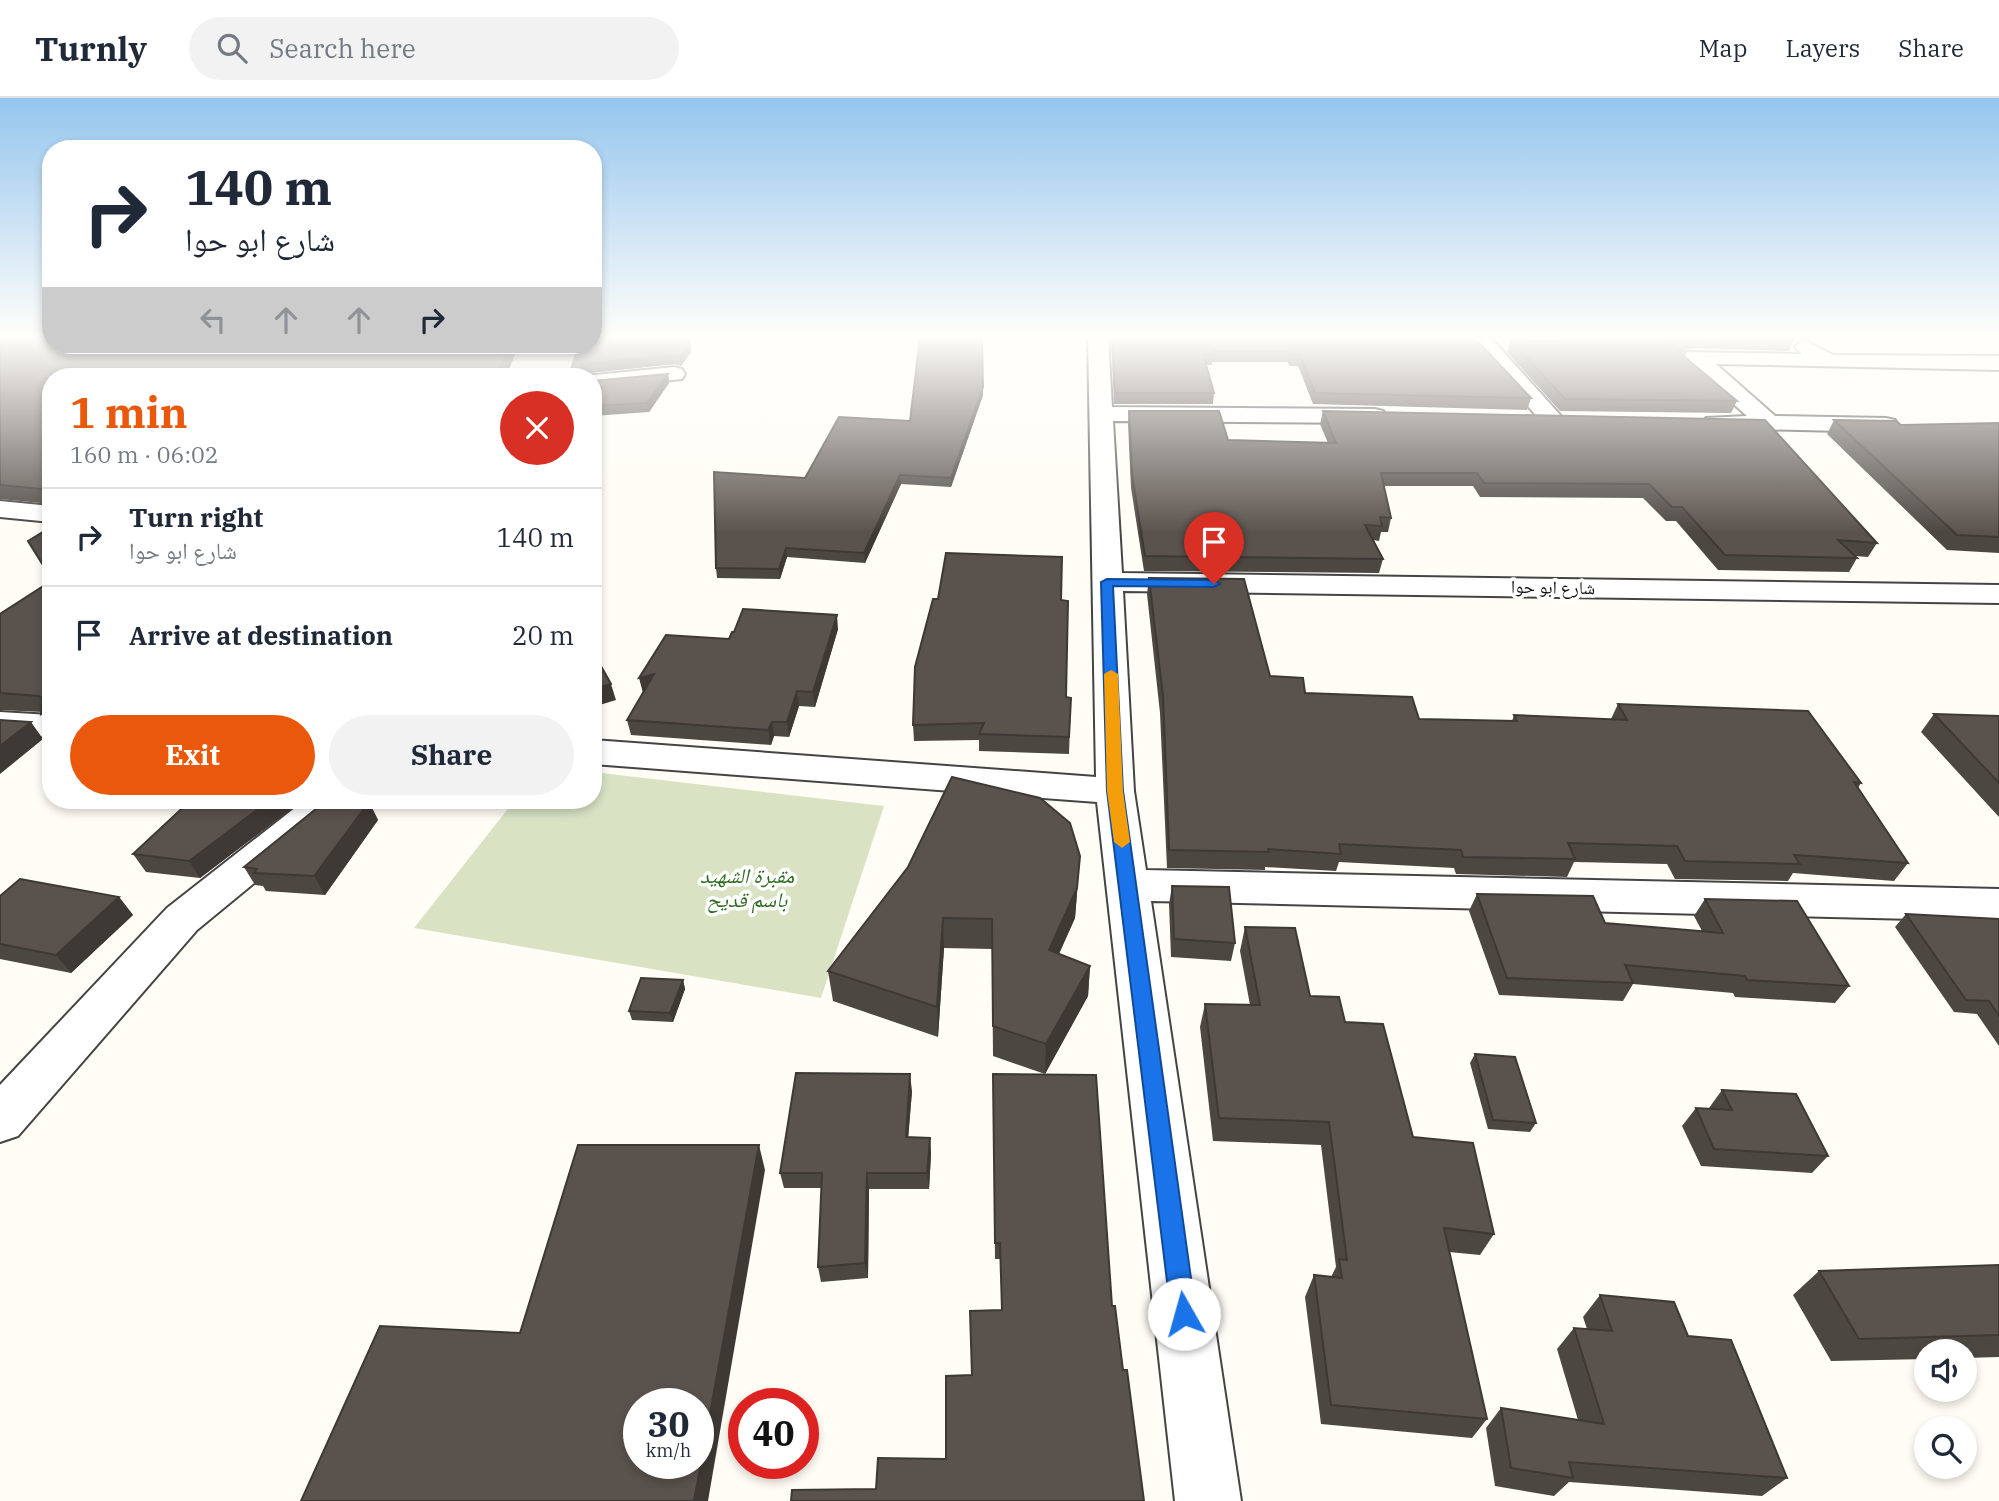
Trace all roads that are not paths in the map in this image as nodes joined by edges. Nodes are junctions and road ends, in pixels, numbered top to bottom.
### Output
1 (1100, 402) edge
2 (1545, 402) edge
3 (1745, 402) edge
4 (1100, 414) junction
5 (1391, 416) edge
6 (1526, 420) edge
7 (1689, 422) edge
8 (1768, 423) junction
9 (1907, 425) edge
10 (0, 509) edge
11 (42, 513) edge
12 (1107, 582) junction
13 (1999, 594) edge
14 (0, 723) edge
15 (42, 725) edge
16 (602, 753) edge
17 (1115, 791) junction
18 (319, 809) edge
19 (1128, 885) junction
20 (1999, 905) edge
21 (0, 1120) edge
22 (1208, 1501) edge

1 - 4 street
2 - 6 street
3 - 8 street
4 - 5 street
4 - 12 street
7 - 8 street
8 - 9 street
10 - 11 street
12 - 13 street, شارع ابو حوا
12 - 17 street
14 - 15 street
16 - 17 street
17 - 19 street
18 - 21 street
19 - 20 street
19 - 22 street

